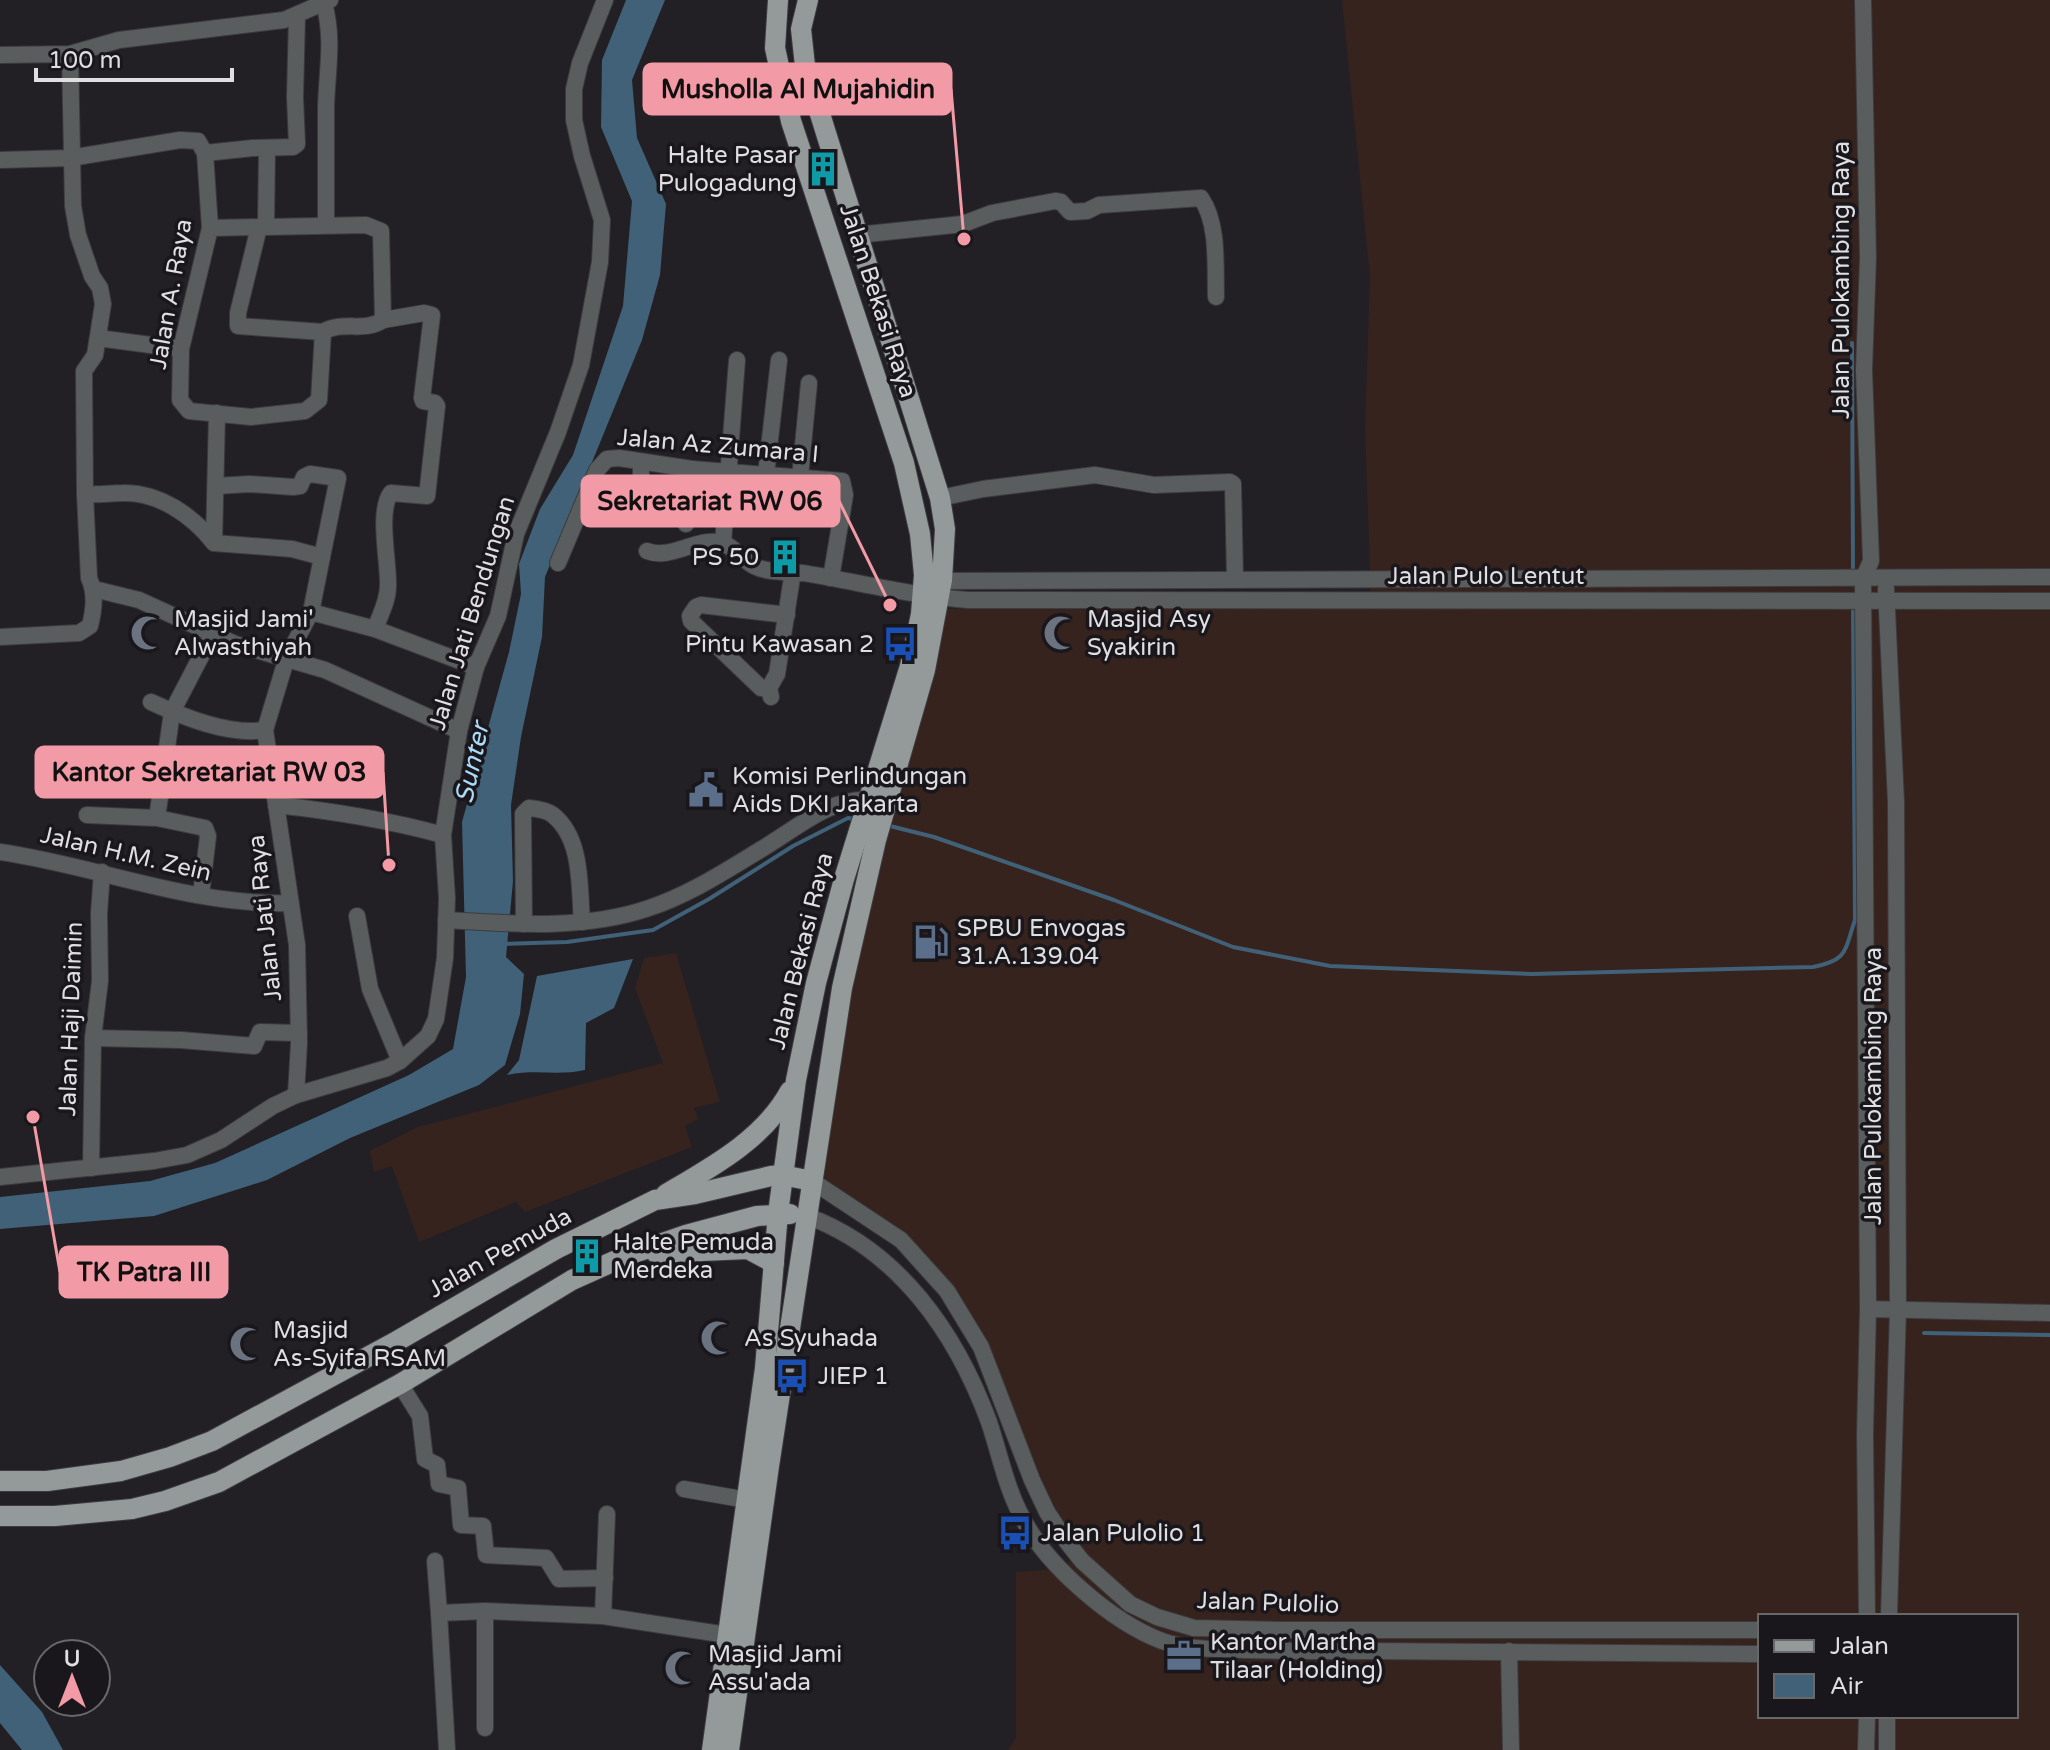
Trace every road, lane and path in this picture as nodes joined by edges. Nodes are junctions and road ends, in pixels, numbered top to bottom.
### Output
1 (605, 0) edge
2 (778, 0) edge
3 (808, 0) edge
4 (1863, 0) edge
5 (327, 2) edge
6 (297, 16) junction
7 (70, 54) junction
8 (0, 55) edge
9 (267, 148) junction
10 (205, 153) junction
11 (70, 158) junction
12 (0, 160) edge
13 (326, 225) junction
14 (262, 227) junction
15 (210, 228) junction
16 (857, 235) junction
17 (1216, 297) dead end
18 (383, 320) junction
19 (323, 332) junction
20 (98, 338) junction
21 (181, 349) junction
22 (737, 360) dead end
23 (779, 360) dead end
24 (809, 383) dead end
25 (217, 413) junction
26 (641, 463) junction
27 (692, 469) junction
28 (729, 471) junction
29 (766, 475) junction
30 (800, 477) junction
31 (217, 486) junction
32 (85, 494) junction
33 (940, 498) junction
34 (763, 501) dead end
35 (641, 502) dead end
36 (686, 524) dead end
37 (214, 543) junction
38 (723, 543) junction
39 (647, 551) dead end
40 (322, 557) junction
41 (1871, 561) junction
42 (558, 563) dead end
43 (793, 571) junction
44 (2050, 577) edge
45 (831, 578) junction
46 (1235, 578) junction
47 (1855, 579) junction
48 (1885, 579) junction
49 (94, 589) junction
50 (927, 589) junction
51 (1855, 600) junction
52 (1886, 600) junction
53 (2050, 601) edge
54 (311, 612) junction
55 (787, 615) junction
56 (375, 629) junction
57 (212, 635) junction
58 (0, 637) edge
59 (287, 657) junction
60 (476, 667) junction
61 (151, 702) dead end
62 (172, 712) junction
63 (265, 730) junction
64 (459, 731) junction
65 (874, 804) junction
66 (276, 805) junction
67 (87, 815) dead end
68 (157, 818) junction
69 (443, 835) junction
70 (867, 839) junction
71 (0, 852) edge
72 (102, 872) junction
73 (201, 895) junction
74 (290, 903) junction
75 (357, 916) dead end
76 (449, 920) junction
77 (582, 922) junction
78 (521, 924) junction
79 (299, 1033) junction
80 (93, 1038) junction
81 (400, 1061) junction
82 (796, 1080) junction
83 (296, 1095) junction
84 (91, 1168) junction
85 (782, 1175) junction
86 (0, 1177) edge
87 (812, 1181) junction
88 (655, 1200) junction
89 (778, 1213) junction
90 (807, 1216) junction
91 (901, 1240) junction
92 (628, 1255) junction
93 (886, 1262) junction
94 (774, 1263) junction
95 (1868, 1309) junction
96 (1898, 1309) junction
97 (2050, 1313) edge
98 (400, 1384) junction
99 (1009, 1414) junction
100 (989, 1423) junction
101 (765, 1432) junction
102 (0, 1481) edge
103 (684, 1489) dead end
104 (747, 1500) junction
105 (607, 1514) dead end
106 (0, 1516) edge
107 (435, 1561) dead end
108 (605, 1578) junction
109 (485, 1611) junction
110 (439, 1613) junction
111 (1867, 1614) edge
112 (1889, 1614) edge
113 (603, 1616) junction
114 (1281, 1630) junction
115 (1343, 1630) junction
116 (1758, 1630) edge
117 (727, 1635) junction
118 (1281, 1651) junction
119 (1344, 1651) junction
120 (1509, 1651) junction
121 (1758, 1654) edge
122 (1867, 1718) edge
123 (1887, 1718) edge
124 (485, 1728) dead end
125 (447, 1750) edge
126 (712, 1750) edge
127 (729, 1750) edge
128 (1511, 1750) edge
129 (1866, 1750) edge
130 (1887, 1750) edge

1 - 60 street, Jalan Jati Bendungan
2 - 50 main road, Jalan Bekasi Raya
3 - 16 main road, Jalan Bekasi Raya
4 - 41 street, Jalan Pulokambing Raya
5 - 6 street
5 - 13 street
6 - 7 street
6 - 9 street
7 - 8 street
7 - 11 street
9 - 10 street
9 - 14 street
10 - 11 street
10 - 15 street, Jalan A. Raya
11 - 12 street
11 - 20 street
13 - 14 street
13 - 18 street
14 - 15 street
14 - 19 street
15 - 21 street, Jalan A. Raya
16 - 17 street
16 - 33 main road, Jalan Bekasi Raya
18 - 19 street
18 - 56 street
19 - 25 street
20 - 21 street
20 - 32 street
21 - 25 street, Jalan A. Raya
22 - 28 street
23 - 29 street
24 - 30 street
25 - 31 street
26 - 27 street, Jalan Az Zumara I
26 - 35 street
26 - 42 street, Jalan Az Zumara I
27 - 28 street, Jalan Az Zumara I
27 - 36 street
28 - 29 street, Jalan Az Zumara I
28 - 38 street
29 - 30 street, Jalan Az Zumara I
29 - 34 street
30 - 45 street, Jalan Az Zumara I
31 - 37 street
31 - 40 street, Jalan Jati Raya
32 - 37 street
32 - 49 street
33 - 46 street
33 - 50 main road, Jalan Bekasi Raya
37 - 40 street
38 - 39 street
38 - 43 street
40 - 54 street, Jalan Jati Raya
41 - 47 street, Jalan Pulokambing Raya
41 - 48 street
43 - 45 street
43 - 55 street
44 - 48 street, Jalan Pulo Lentut
45 - 50 street
46 - 47 street, Jalan Pulo Lentut
46 - 50 street, Jalan Pulo Lentut
47 - 48 street, Jalan Pulo Lentut
47 - 51 street, Jalan Pulokambing Raya
48 - 52 street, Jalan Pulokambing Raya
49 - 57 street
49 - 58 street
50 - 51 street, Jalan Pulo Lentut
50 - 65 main road, Jalan Bekasi Raya
51 - 52 street, Jalan Pulo Lentut
51 - 95 street, Jalan Pulokambing Raya
52 - 53 street, Jalan Pulo Lentut
52 - 96 street, Jalan Pulokambing Raya
54 - 56 street
54 - 59 street, Jalan Jati Raya
55 - 55 street
56 - 60 street
57 - 59 street
57 - 62 street
59 - 63 street, Jalan Jati Raya
59 - 64 street
60 - 64 street, Jalan Jati Bendungan
61 - 62 street
62 - 63 street
62 - 68 street
63 - 66 street, Jalan Jati Raya
64 - 69 street, Jalan Jati Bendungan
65 - 70 main road, Jalan Bekasi Raya
65 - 77 street
66 - 69 street
66 - 74 street, Jalan Jati Raya
67 - 68 street
68 - 73 street
69 - 76 street, Jalan Jati Bendungan
70 - 82 main road, Jalan Bekasi Raya
70 - 87 main road, Jalan Bekasi Raya
71 - 72 street, Jalan H.M. Zein
72 - 73 street, Jalan H.M. Zein
72 - 80 street, Jalan Haji Daimin
73 - 74 street, Jalan H.M. Zein
74 - 79 street, Jalan Jati Raya
75 - 81 street
76 - 78 street
76 - 81 street, Jalan Jati Bendungan
77 - 78 street
77 - 78 street
79 - 80 street
79 - 83 street, Jalan Jati Raya
80 - 84 street, Jalan Haji Daimin
81 - 83 street, Jalan Jati Bendungan
82 - 85 main road, Jalan Bekasi Raya
82 - 88 main road
83 - 84 street, Jalan Jati Bendungan
84 - 86 street, Jalan Jati Bendungan
85 - 87 main road, Jalan Pemuda
85 - 88 main road, Jalan Pemuda
85 - 89 main road, Jalan Bekasi Raya
87 - 90 main road, Jalan Bekasi Raya
87 - 91 street, Jalan Pulolio
88 - 102 main road, Jalan Pemuda
89 - 90 main road
89 - 92 main road
89 - 94 main road, Jalan Bekasi Raya
90 - 93 street, Jalan Pulolio
90 - 101 main road, Jalan Bekasi Raya
91 - 93 street
91 - 99 street, Jalan Pulolio
92 - 94 main road
92 - 98 main road
93 - 100 street, Jalan Pulolio
94 - 101 main road, Jalan Bekasi Raya
95 - 96 street
95 - 111 street, Jalan Pulokambing Raya
96 - 97 street
96 - 112 street, Jalan Pulokambing Raya
98 - 106 main road
98 - 108 street
99 - 100 street
99 - 114 street, Jalan Pulolio
100 - 118 street, Jalan Pulolio
101 - 104 main road, Jalan Bekasi Raya
101 - 127 main road, Jalan Bekasi Raya
103 - 104 street
104 - 117 main road, Jalan Bekasi Raya
105 - 108 street
107 - 110 street
108 - 113 street
109 - 110 street
109 - 113 street
109 - 124 street
110 - 125 street
113 - 117 street
114 - 115 street, Jalan Pulolio
114 - 118 street
115 - 116 street, Jalan Pulolio
115 - 119 street
117 - 126 main road, Jalan Bekasi Raya
118 - 119 street, Jalan Pulolio
119 - 120 street, Jalan Pulolio
120 - 121 street, Jalan Pulolio
120 - 128 street
122 - 129 street
123 - 130 street

